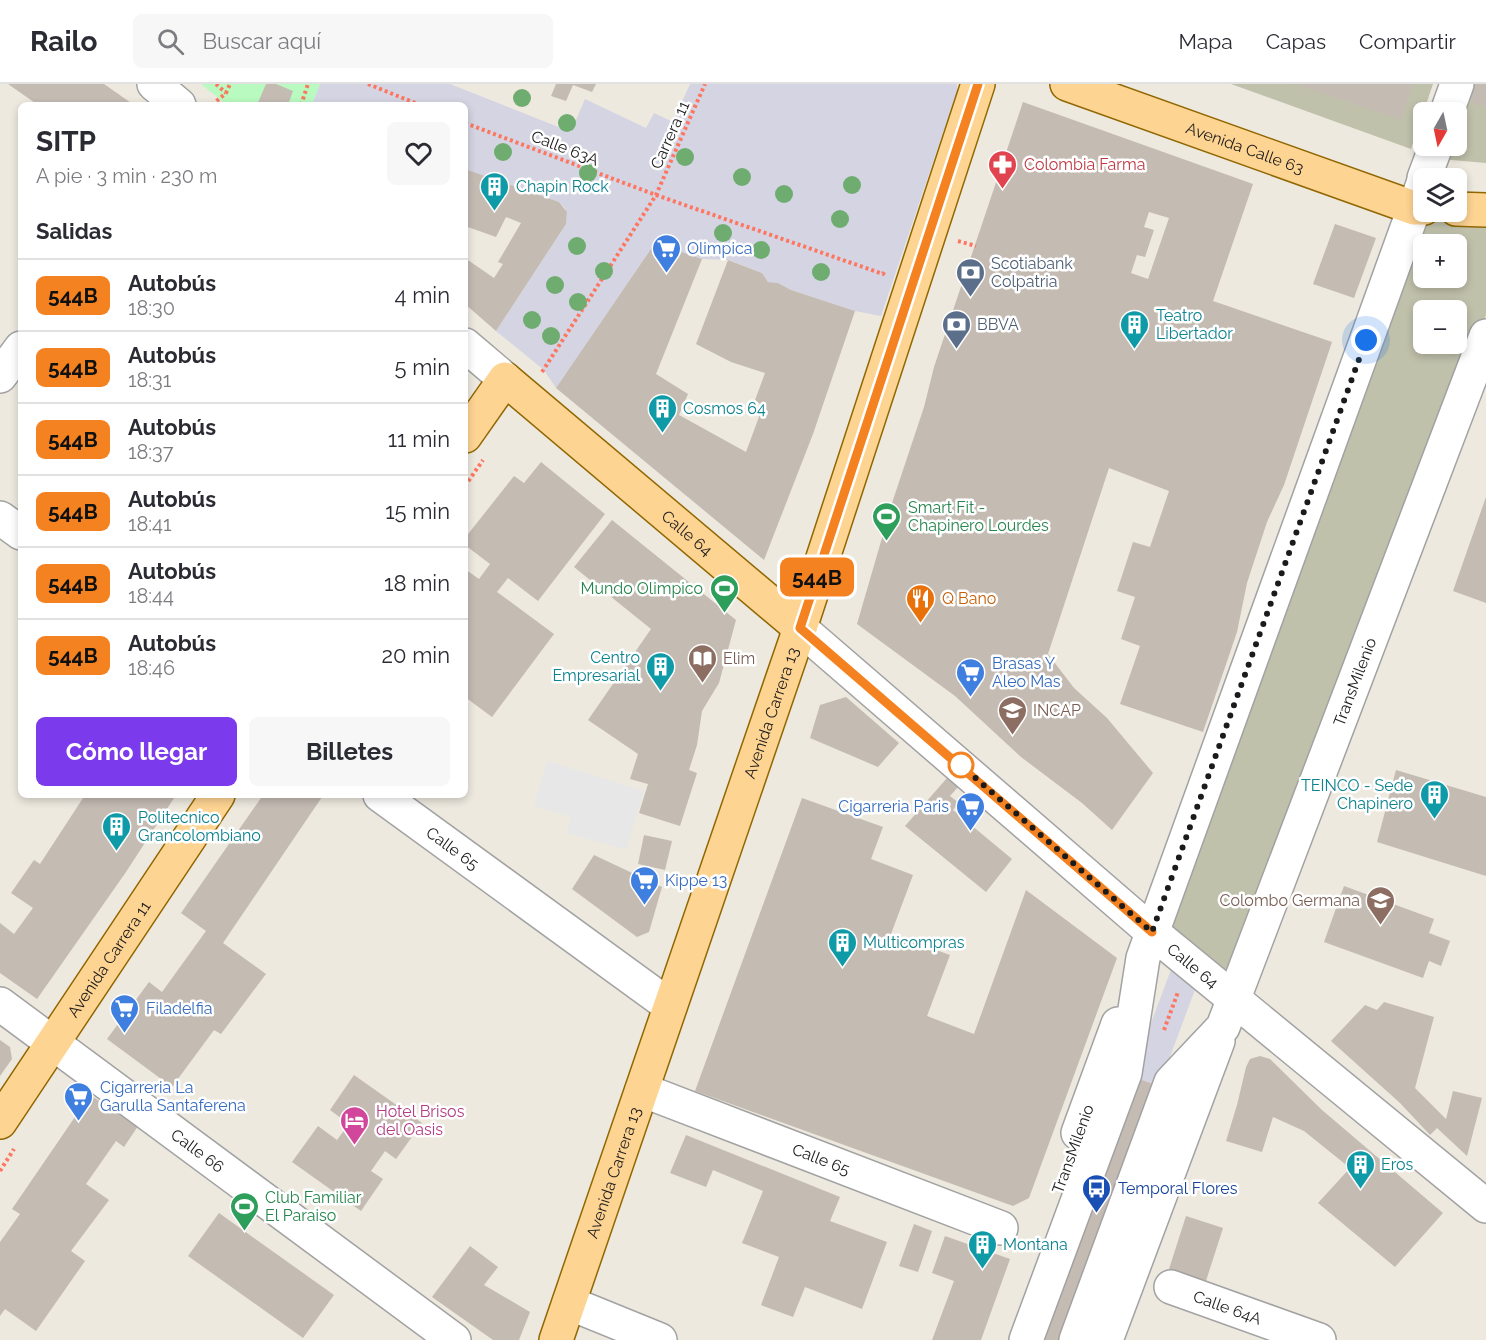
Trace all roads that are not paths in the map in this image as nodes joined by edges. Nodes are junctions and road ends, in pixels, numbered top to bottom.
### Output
1 (154, 84) edge
2 (978, 84) edge
3 (1067, 84) edge
4 (1456, 84) edge
5 (175, 102) edge
6 (1450, 102) edge
7 (1413, 192) edge
8 (1467, 209) edge
9 (1486, 210) edge
10 (1413, 216) edge
11 (1486, 336) edge
12 (468, 348) edge
13 (18, 352) edge
14 (0, 376) edge
15 (516, 388) junction
16 (468, 433) edge
17 (0, 518) edge
18 (18, 531) edge
19 (800, 628) junction
20 (216, 798) edge
21 (384, 798) edge
22 (1147, 945) junction
23 (0, 1004) edge
24 (670, 1006) junction
25 (1229, 1013) junction
26 (52, 1043) junction
27 (642, 1090) junction
28 (0, 1122) edge
29 (1486, 1206) edge
30 (1001, 1228) dead end
31 (1171, 1287) dead end
32 (568, 1303) junction
33 (454, 1340) edge
34 (556, 1340) edge
35 (660, 1340) edge
36 (1003, 1340) edge
37 (1026, 1340) edge
38 (1076, 1340) edge
39 (1106, 1340) edge
40 (1319, 1340) edge

1 - 5 street
2 - 19 main road, Avenida Carrera 13
3 - 7 main road, Avenida Calle 63
4 - 6 street
8 - 9 main road
10 - 22 street, TransMilenio
11 - 25 street, TransMilenio
12 - 15 street, Calle 64
13 - 14 street
15 - 16 main road
15 - 19 main road, Calle 64
17 - 18 street
19 - 22 street, Calle 64
19 - 24 main road, Avenida Carrera 13
20 - 26 main road, Avenida Carrera 11
21 - 24 street, Calle 65
22 - 25 street, Calle 64
22 - 36 street, TransMilenio
22 - 37 street, TransMilenio
23 - 26 street, Calle 66
24 - 27 main road, Avenida Carrera 13
25 - 29 street, Calle 64
25 - 38 street, TransMilenio
25 - 39 street, TransMilenio
26 - 28 main road, Avenida Carrera 11
26 - 33 street, Calle 66
27 - 30 street, Calle 65
27 - 32 main road, Avenida Carrera 13
31 - 40 street, Calle 64A
32 - 34 main road, Avenida Carrera 13
32 - 35 street

